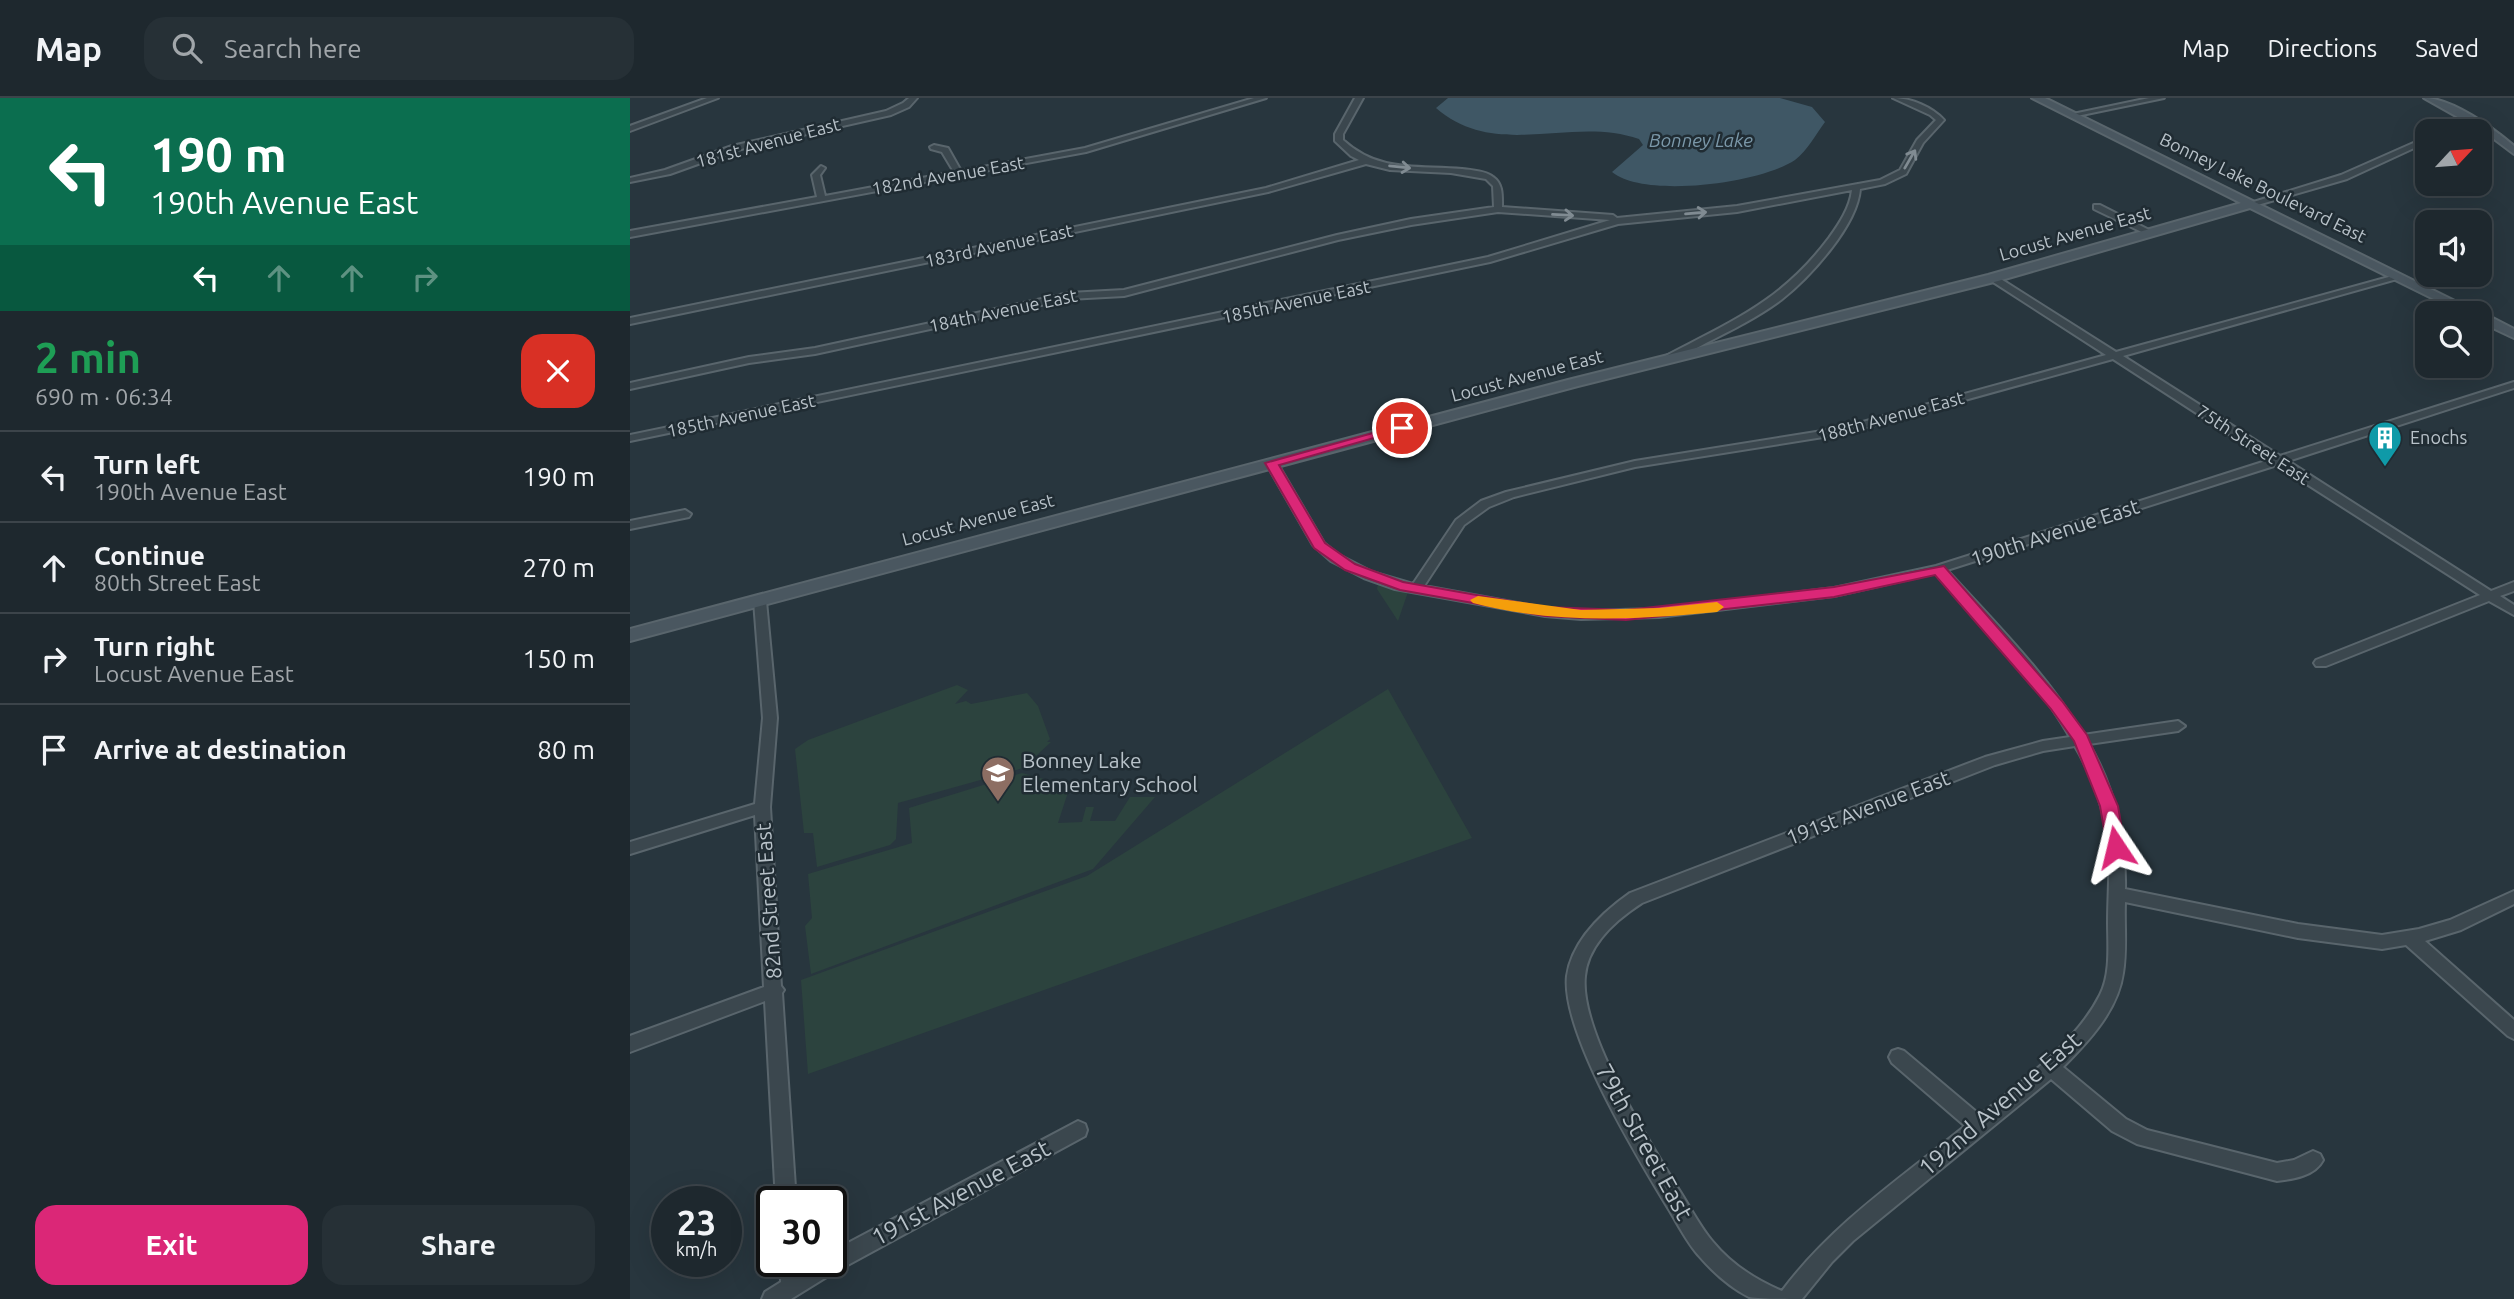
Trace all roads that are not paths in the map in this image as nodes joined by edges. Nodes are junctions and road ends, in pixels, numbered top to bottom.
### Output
1 (714, 98) edge
2 (913, 98) edge
3 (1262, 98) edge
4 (1359, 98) edge
5 (1897, 98) edge
6 (2037, 98) edge
7 (2160, 98) edge
8 (2429, 98) edge
9 (2072, 115) junction
10 (630, 129) edge
11 (2492, 135) edge
12 (2496, 135) junction
13 (2415, 144) edge
14 (934, 147) dead end
15 (2514, 151) edge
16 (1366, 161) junction
17 (821, 168) dead end
18 (959, 174) junction
19 (630, 180) edge
20 (1856, 188) junction
21 (821, 198) junction
22 (2251, 204) junction
23 (2097, 207) dead end
24 (1498, 209) junction
25 (1628, 219) junction
26 (2151, 233) junction
27 (630, 234) edge
28 (2399, 277) junction
29 (1993, 278) junction
30 (2448, 301) edge
31 (630, 321) edge
32 (2492, 323) edge
33 (2514, 334) edge
34 (2115, 356) junction
35 (1668, 359) junction
36 (2514, 385) edge
37 (630, 386) edge
38 (630, 438) edge
39 (2277, 461) junction
40 (1272, 463) junction
41 (685, 514) dead end
42 (630, 525) edge
43 (1939, 569) junction
44 (2514, 586) edge
45 (1416, 589) junction
46 (2489, 596) junction
47 (760, 601) junction
48 (2514, 611) edge
49 (630, 635) edge
50 (2321, 663) dead end
51 (2178, 726) dead end
52 (2081, 740) junction
53 (762, 807) junction
54 (630, 848) edge
55 (2117, 894) junction
56 (2514, 897) edge
57 (2409, 937) junction
58 (1586, 951) joint
59 (775, 990) junction
60 (2514, 1031) edge
61 (630, 1044) edge
62 (1899, 1057) dead end
63 (2050, 1067) junction
64 (1979, 1126) junction
65 (1078, 1130) dead end
66 (2313, 1160) dead end
67 (785, 1186) edge
68 (791, 1277) edge
69 (791, 1288) junction
70 (772, 1299) edge
71 (1775, 1299) edge
72 (1789, 1299) edge

1 - 10 street
2 - 19 street, 181st Avenue East
3 - 18 street, 182nd Avenue East
4 - 16 street
20 -> 5 street, 185th Avenue East
6 - 9 street, Bonney Lake Boulevard East
7 - 9 street
8 - 12 street
9 - 22 street, Bonney Lake Boulevard East
11 - 12 street
12 - 15 street
13 - 22 street, Locust Avenue East
14 - 18 street
16 -> 24 street
16 - 31 street, 183rd Avenue East
17 - 21 street
18 - 21 street, 182nd Avenue East
25 -> 20 street, 185th Avenue East
20 - 35 street
21 - 27 street, 182nd Avenue East
22 - 26 street, Locust Avenue East
22 - 28 street, Bonney Lake Boulevard East
23 - 26 street
24 -> 25 street, 184th Avenue East
24 - 37 street, 184th Avenue East
25 - 38 street, 185th Avenue East
26 - 29 street, Locust Avenue East
28 - 30 street, Bonney Lake Boulevard East
28 - 34 street, 188th Avenue East
29 - 34 street, 75th Street East
29 - 35 street, Locust Avenue East
32 - 33 street
34 - 39 street, 75th Street East
34 - 45 street, 188th Avenue East
35 - 40 street, Locust Avenue East
36 - 39 street, 190th Avenue East
39 - 43 street, 190th Avenue East
39 - 46 street, 75th Street East
40 - 45 street, 190th Avenue East
40 - 47 street, Locust Avenue East
41 - 42 street
43 - 45 street, 190th Avenue East
43 - 52 street, 192nd Avenue East
44 - 46 street
46 - 48 street, 75th Street East
46 - 50 street
47 - 49 street, Locust Avenue East
47 - 53 street, 82nd Street East
51 - 52 street, 191st Avenue East
52 - 55 street, 192nd Avenue East
52 - 58 street, 191st Avenue East
53 - 54 street
53 - 59 street, 82nd Street East
55 - 57 street
55 - 63 street, 192nd Avenue East
56 - 57 street
57 - 60 street
58 - 71 street, 79th Street East
59 - 61 street
59 - 67 street, 82nd Street East
62 - 64 street
63 - 64 street, 192nd Avenue East
63 - 66 street
64 - 72 street, 192nd Avenue East
65 - 69 street, 191st Avenue East
68 - 69 street
69 - 70 street, 191st Avenue East

